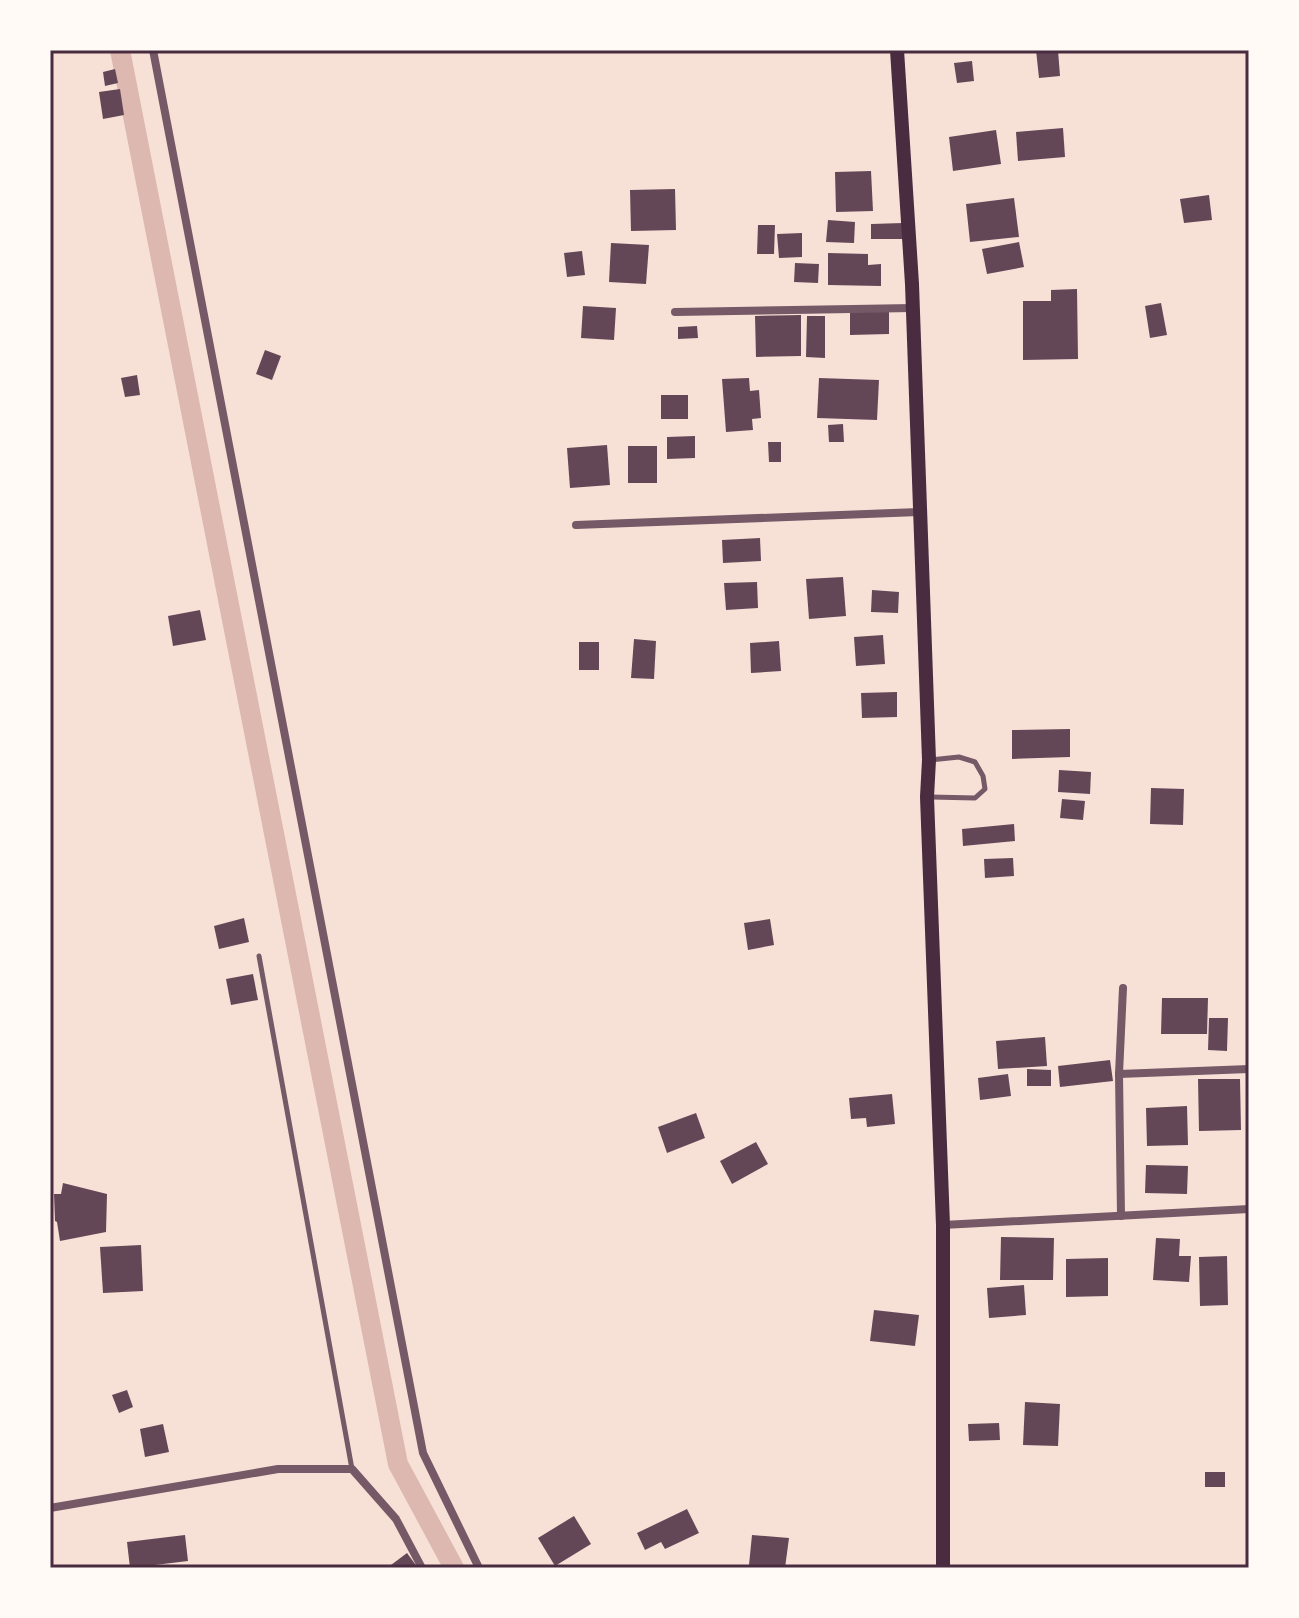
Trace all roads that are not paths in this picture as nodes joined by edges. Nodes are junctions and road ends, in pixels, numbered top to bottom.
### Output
1 (153, 50) edge
2 (897, 50) edge
3 (913, 308) junction
4 (675, 312) dead end
5 (919, 512) junction
6 (576, 525) dead end
7 (929, 760) junction
8 (927, 797) junction
9 (259, 956) dead end
10 (1123, 988) dead end
11 (1249, 1069) edge
12 (1119, 1074) junction
13 (1249, 1209) edge
14 (1121, 1216) junction
15 (943, 1225) junction
16 (352, 1469) junction
17 (50, 1508) edge
18 (422, 1568) edge
19 (479, 1568) edge
20 (943, 1568) edge

1 - 19 street
2 - 3 main road
3 - 4 street
3 - 5 main road
5 - 6 street
5 - 7 main road
7 - 8 main road
7 - 8 lane
8 - 15 main road
9 - 16 lane
10 - 12 street
11 - 12 street
12 - 14 street
13 - 14 street
14 - 15 street
15 - 20 main road
16 - 17 street
16 - 18 street

